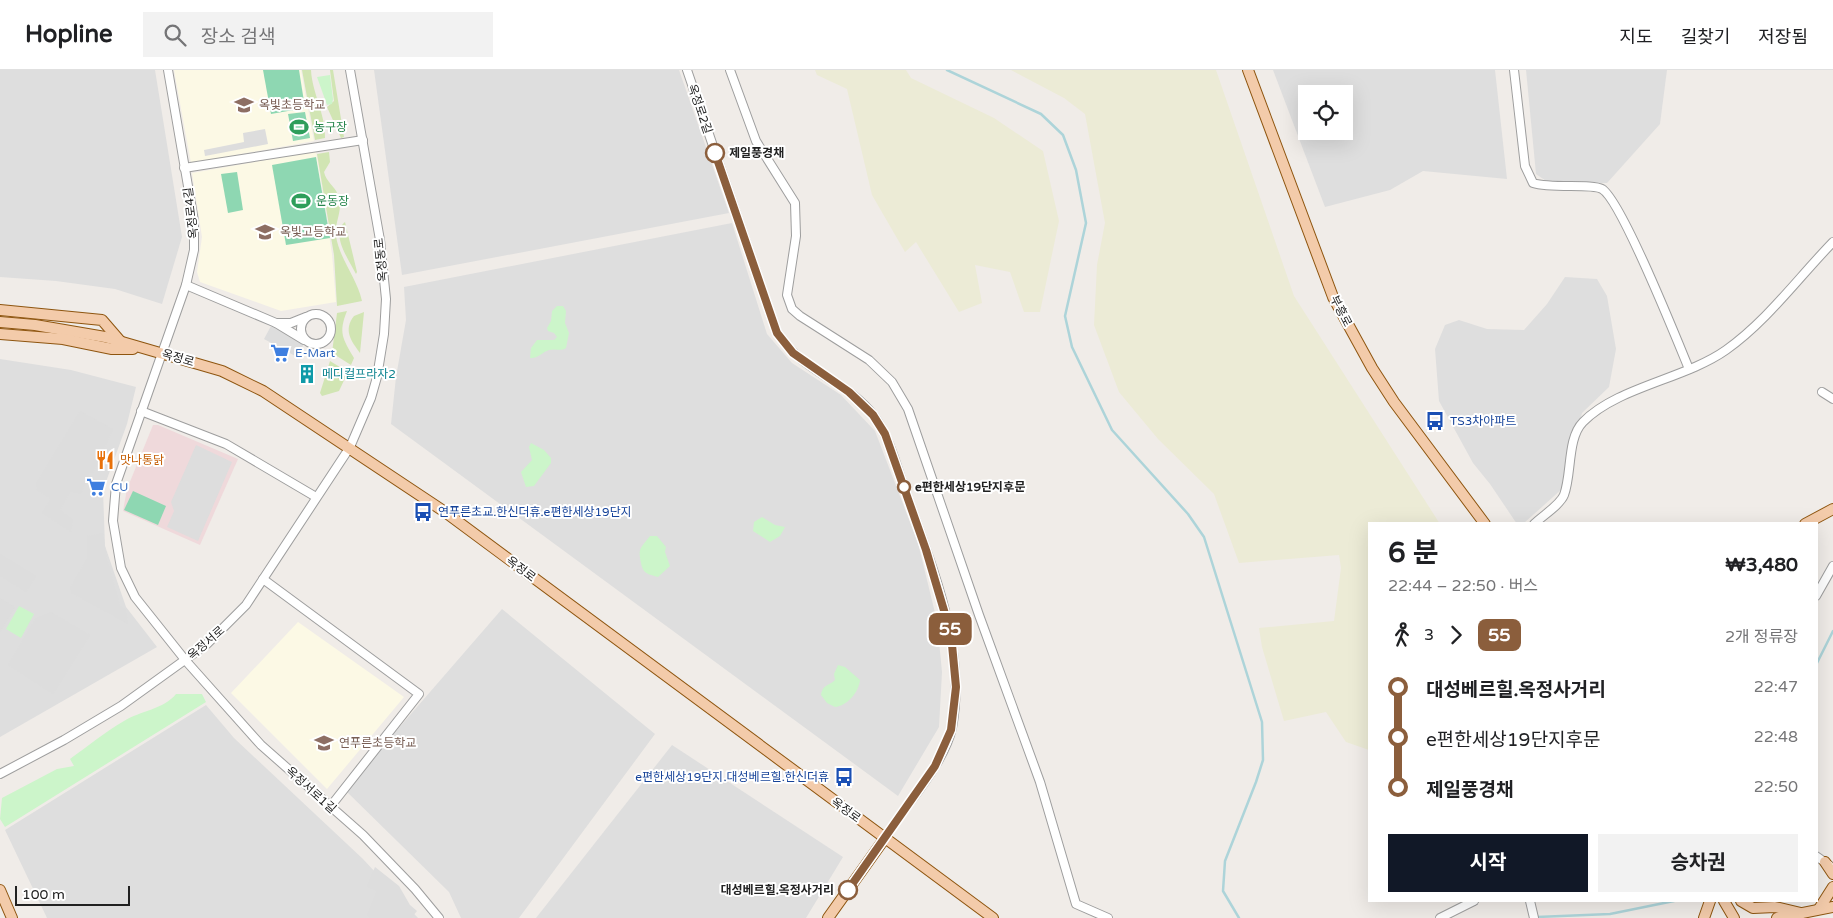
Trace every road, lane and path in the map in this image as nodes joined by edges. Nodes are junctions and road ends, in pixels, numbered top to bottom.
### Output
1 (168, 70) edge
2 (350, 70) edge
3 (687, 70) edge
4 (730, 70) edge
5 (1248, 70) edge
6 (1514, 70) edge
7 (363, 140) junction
8 (184, 168) junction
9 (1833, 242) edge
10 (186, 285) junction
11 (0, 310) edge
12 (310, 315) junction
13 (0, 322) edge
14 (276, 323) junction
15 (0, 334) edge
16 (306, 341) junction
17 (122, 342) junction
18 (146, 350) junction
19 (161, 352) junction
20 (1689, 369) junction
21 (1822, 392) dead end
22 (1833, 400) edge
23 (141, 411) junction
24 (350, 447) junction
25 (316, 497) junction
26 (1833, 509) edge
27 (1484, 522) edge
28 (1536, 522) edge
29 (1809, 522) edge
30 (1833, 566) edge
31 (263, 579) junction
32 (1818, 592) edge
33 (186, 660) junction
34 (0, 774) edge
35 (330, 807) junction
36 (885, 838) junction
37 (1825, 862) edge
38 (1833, 874) edge
39 (1833, 887) edge
40 (0, 890) edge
41 (1472, 902) edge
42 (1530, 902) edge
43 (1710, 902) edge
44 (1725, 902) edge
45 (1743, 902) edge
46 (1833, 907) edge
47 (1819, 909) junction
48 (1799, 915) edge
49 (12, 918) edge
50 (439, 918) edge
51 (828, 918) edge
52 (993, 918) edge
53 (1108, 918) edge
54 (1440, 918) edge
55 (1534, 918) edge
56 (1704, 918) edge
57 (1734, 918) edge
58 (1777, 918) edge

1 - 8 street, 옥정로4길
2 - 7 street, 옥정동로
3 - 36 street, 옥정로2길
4 - 53 street
5 - 27 main road, 부흥로
6 - 20 street
7 - 8 street
7 - 24 street, 옥정동로
8 - 10 street, 옥정로4길
9 - 20 street
10 - 14 street
10 - 19 street, 옥정로4길
11 - 17 main road
12 - 14 street
12 - 16 street
12 - 16 street
13 - 17 main road, 옥정로
14 - 16 street
15 - 18 main road
17 - 18 main road, 옥정로
18 - 19 main road, 옥정로
19 - 23 street, 옥정로4길
19 - 24 main road, 옥정로
20 - 28 street
21 - 22 street
23 - 25 street
23 - 33 street, 옥정서로1길
24 - 25 street, 옥정서로
24 - 36 main road, 옥정로
25 - 31 street, 옥정서로
26 - 29 main road
30 - 32 street
31 - 33 street, 옥정서로
31 - 35 street
33 - 34 street, 옥정서로
33 - 35 street, 옥정서로1길
35 - 50 street, 옥정서로1길
36 - 51 main road
36 - 52 main road, 옥정로
37 - 38 main road
39 - 47 main road
40 - 49 main road
41 - 54 street
42 - 55 street
43 - 56 main road
44 - 57 main road
45 - 48 main road
46 - 47 main road
47 - 48 main road
48 - 58 main road

